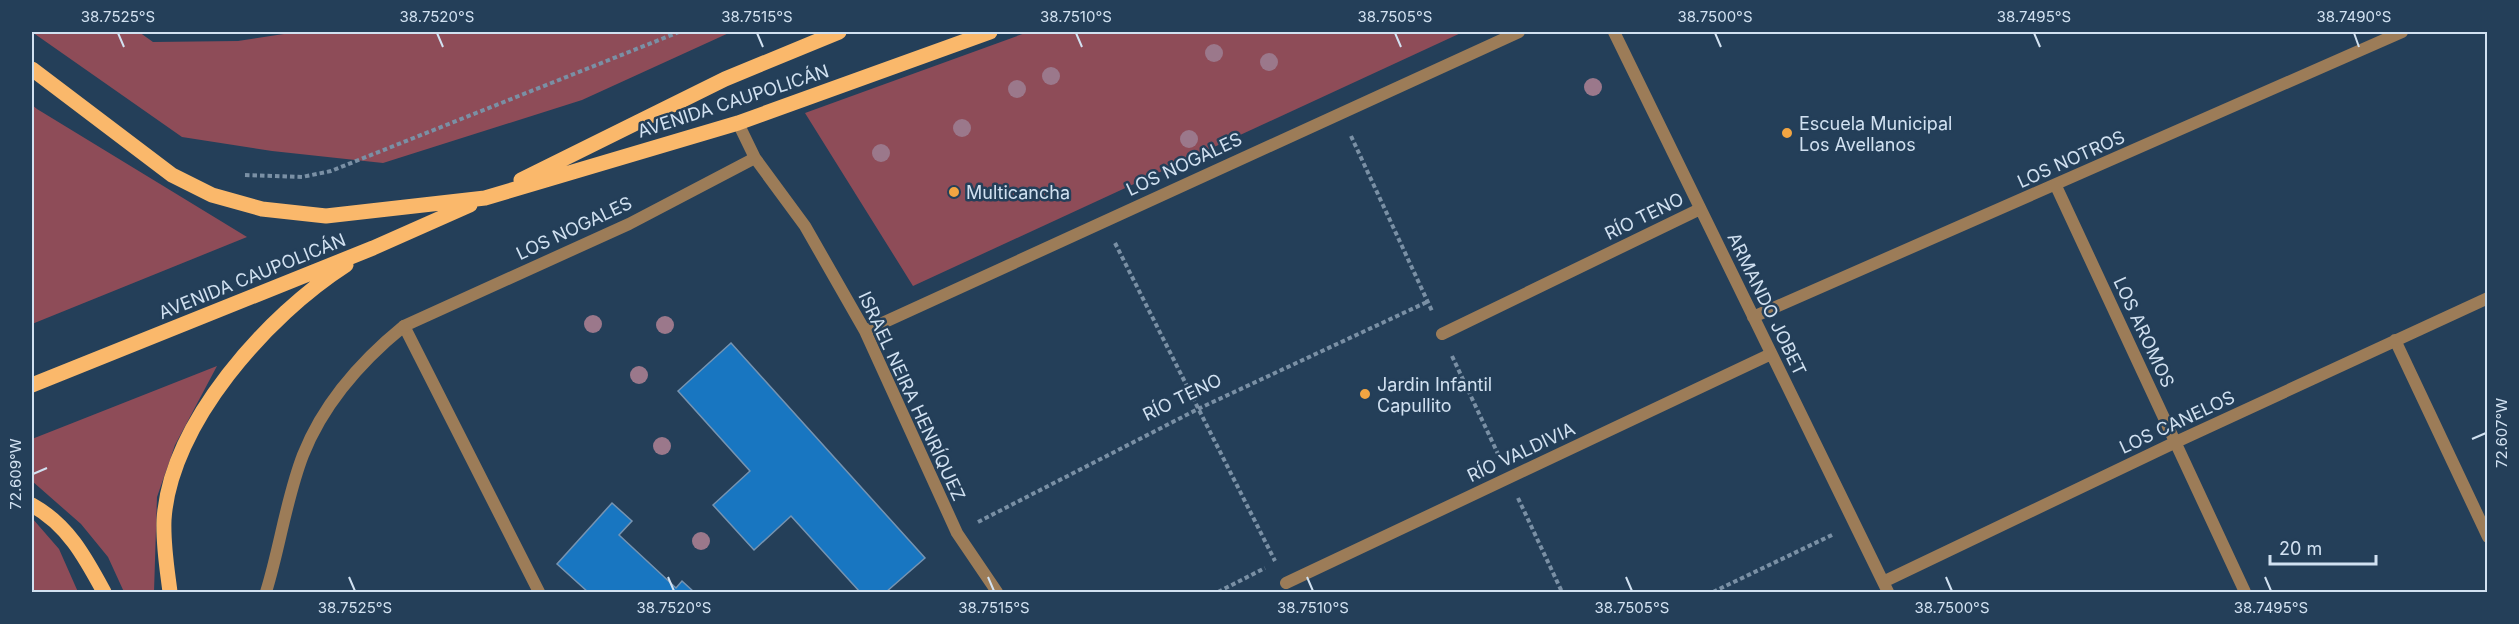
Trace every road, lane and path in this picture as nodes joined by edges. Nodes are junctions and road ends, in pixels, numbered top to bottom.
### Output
1 (679, 32) edge
2 (840, 32) edge
3 (990, 32) edge
4 (1519, 32) edge
5 (1614, 32) edge
6 (2402, 32) edge
7 (32, 69) edge
8 (738, 123) junction
9 (755, 158) junction
10 (236, 173) dead end
11 (2056, 186) junction
12 (484, 198) junction
13 (1700, 209) junction
14 (1104, 221) junction
15 (373, 248) junction
16 (2487, 298) edge
17 (1427, 302) dead end
18 (1753, 317) junction
19 (404, 326) junction
20 (865, 331) junction
21 (1442, 334) dead end
22 (2395, 340) junction
23 (1771, 354) junction
24 (32, 386) edge
25 (1200, 408) junction
26 (2176, 442) junction
27 (32, 505) edge
28 (1854, 524) junction
29 (957, 533) junction
30 (2487, 537) edge
31 (1286, 583) dead end
32 (1885, 587) edge
33 (104, 592) edge
34 (170, 592) edge
35 (266, 592) edge
36 (539, 592) edge
37 (997, 592) edge
38 (1218, 592) edge
39 (1713, 592) edge
40 (2245, 592) edge

1 - 10 path
2 - 12 main road, AVENIDA CAUPOLICÁN
3 - 8 main road, AVENIDA CAUPOLICÁN
4 - 14 street, LOS NOGALES
5 - 13 street, ARMANDO JOBET
6 - 11 street, LOS NOTROS
7 - 12 main road
8 - 9 street, ISRAEL NEIRA HENRÍQUEZ
8 - 12 main road, AVENIDA CAUPOLICÁN
9 - 19 street, LOS NOGALES
9 - 20 street, ISRAEL NEIRA HENRÍQUEZ
11 - 18 street, LOS NOTROS
11 - 26 street, LOS AROMOS
12 - 15 main road, AVENIDA CAUPOLICÁN
13 - 18 street, ARMANDO JOBET
13 - 21 street, RÍO TENO
14 - 20 street, LOS NOGALES
14 - 25 path
15 - 24 main road, AVENIDA CAUPOLICÁN
15 - 34 main road
16 - 22 street, LOS CANELOS
17 - 25 path, RÍO TENO
18 - 23 street, ARMANDO JOBET
19 - 35 street, LOS NOGALES
19 - 36 street
20 - 29 street, ISRAEL NEIRA HENRÍQUEZ
22 - 26 street, LOS CANELOS
22 - 30 street
23 - 28 street, ARMANDO JOBET
23 - 31 street, RÍO VALDIVIA
25 - 29 path, RÍO TENO
25 - 38 path
26 - 32 street, LOS CANELOS
26 - 40 street, LOS AROMOS
27 - 33 main road
28 - 32 street, ARMANDO JOBET
28 - 39 path
29 - 37 street, ISRAEL NEIRA HENRÍQUEZ

